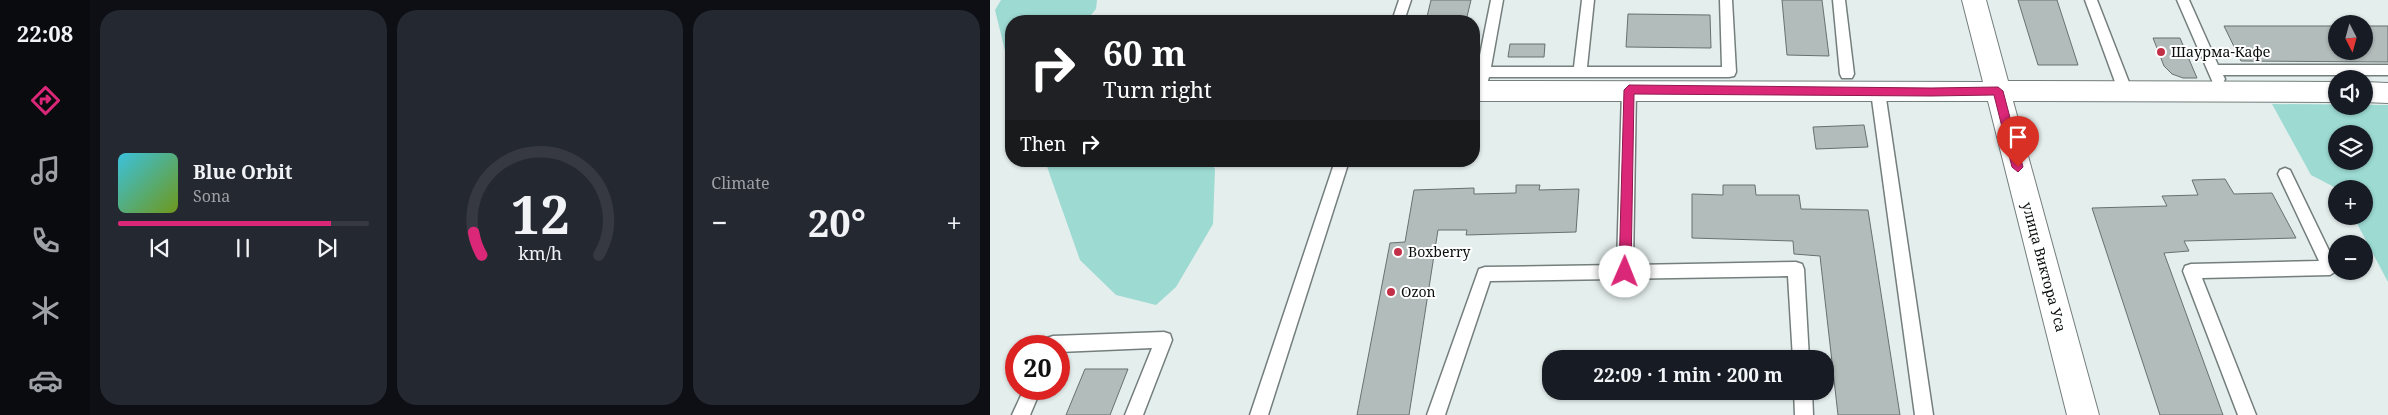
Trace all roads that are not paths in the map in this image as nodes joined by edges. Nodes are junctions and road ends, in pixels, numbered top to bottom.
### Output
1 (1404, 0) edge
2 (1497, 0) edge
3 (1588, 0) edge
4 (1726, 0) edge
5 (1839, 0) edge
6 (1974, 0) edge
7 (2091, 0) edge
8 (2183, 0) edge
9 (1400, 15) edge
10 (2388, 70) edge
11 (1580, 72) junction
12 (1847, 74) dead end
13 (1480, 79) edge
14 (2219, 80) junction
15 (1729, 81) junction
16 (1480, 84) edge
17 (1480, 84) edge
18 (1629, 90) junction
19 (2125, 90) junction
20 (1998, 91) junction
21 (2328, 91) edge
22 (1878, 92) junction
23 (2373, 92) edge
24 (2388, 93) edge
25 (1340, 167) edge
26 (2285, 174) dead end
27 (1625, 272) junction
28 (1070, 343) edge
29 (1800, 350) edge
30 (1027, 400) edge
31 (1803, 400) edge
32 (1021, 415) edge
33 (1134, 415) edge
34 (1259, 415) edge
35 (1436, 415) edge
36 (1804, 415) edge
37 (1924, 415) edge
38 (2083, 415) edge
39 (2247, 415) edge

1 - 9 lane
2 - 13 lane
3 - 11 lane
4 - 15 lane
5 - 12 lane
6 - 20 street, улица Виктора Уса
7 - 19 lane
8 - 14 lane
10 - 14 lane
11 - 15 lane
11 - 16 lane
14 - 19 street
14 - 21 street
15 - 18 street
15 - 22 street
17 - 18 street
18 - 27 lane
19 - 20 street
20 - 22 street
20 - 38 street, улица Виктора Уса
22 - 37 lane
23 - 24 street
25 - 34 lane
26 - 39 lane
27 - 29 lane
27 - 35 lane
28 - 33 lane
30 - 32 lane
31 - 36 lane

